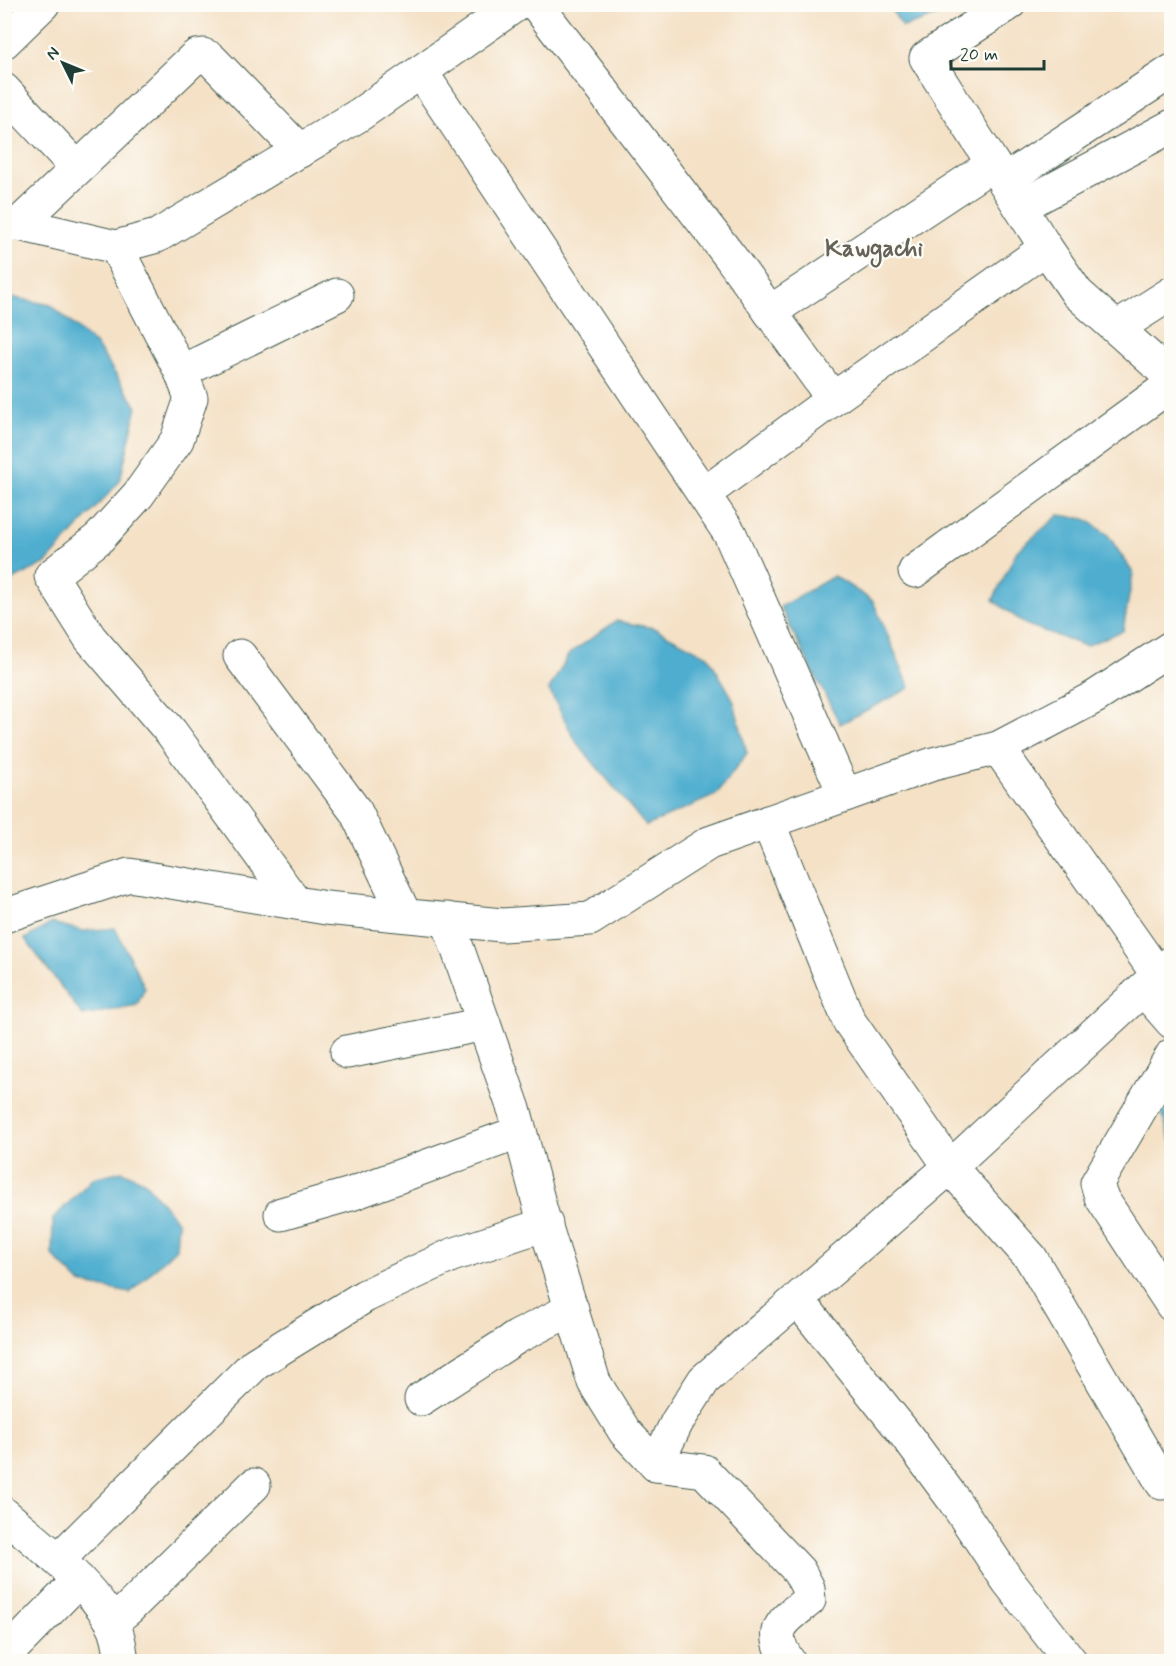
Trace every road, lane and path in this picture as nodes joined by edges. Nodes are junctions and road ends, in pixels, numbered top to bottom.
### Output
1 (43, 4) edge
2 (517, 4) edge
3 (536, 4) edge
4 (1009, 4) edge
5 (4, 42) edge
6 (1172, 71) edge
7 (421, 72) junction
8 (4, 90) edge
9 (1172, 126) edge
10 (300, 151) junction
11 (77, 168) junction
12 (1006, 184) junction
13 (12, 225) edge
14 (116, 247) junction
15 (1046, 248) junction
16 (1172, 293) edge
17 (337, 295) dead end
18 (770, 312) junction
19 (1117, 328) junction
20 (181, 372) junction
21 (1172, 378) edge
22 (1172, 384) edge
23 (833, 399) junction
24 (704, 494) junction
25 (915, 571) dead end
26 (1172, 647) edge
27 (240, 656) dead end
28 (998, 748) junction
29 (845, 795) junction
30 (768, 822) junction
31 (294, 901) junction
32 (405, 915) junction
33 (4, 916) edge
34 (447, 919) junction
35 (1157, 975) edge
36 (1172, 1022) edge
37 (484, 1024) junction
38 (347, 1052) dead end
39 (1172, 1055) edge
40 (520, 1132) junction
41 (950, 1167) junction
42 (281, 1214) dead end
43 (546, 1224) junction
44 (798, 1300) junction
45 (1172, 1305) edge
46 (572, 1309) junction
47 (421, 1399) dead end
48 (656, 1465) junction
49 (1161, 1483) dead end
50 (254, 1485) dead end
51 (4, 1514) edge
52 (68, 1570) junction
53 (112, 1622) junction
54 (4, 1657) edge
55 (122, 1662) edge
56 (789, 1662) edge
57 (1071, 1662) edge

1 - 5 street
2 - 7 street
3 - 18 street
4 - 12 street
6 - 12 street
7 - 10 street
7 - 24 street
8 - 11 street
9 - 12 street
10 - 11 street
10 - 14 street
11 - 13 street
12 - 15 street
12 - 18 street
13 - 14 street
14 - 20 street
15 - 19 street
15 - 23 street
16 - 19 street
17 - 20 street
18 - 23 street
19 - 21 street
20 - 31 street
22 - 25 street
23 - 24 street
24 - 29 street
26 - 28 street
27 - 32 street
28 - 29 street
28 - 35 street
29 - 30 street
30 - 34 street
30 - 41 street
31 - 32 street
31 - 33 street
32 - 34 street
34 - 37 street
35 - 36 street
35 - 41 street
37 - 38 street
37 - 40 street
39 - 45 street
40 - 42 street
40 - 43 street
41 - 44 street
41 - 49 street
43 - 46 street
43 - 52 street
44 - 48 street
44 - 57 street
46 - 47 street
46 - 48 street
48 - 56 street
50 - 53 street
51 - 52 street
52 - 53 street
52 - 54 street
53 - 55 street

